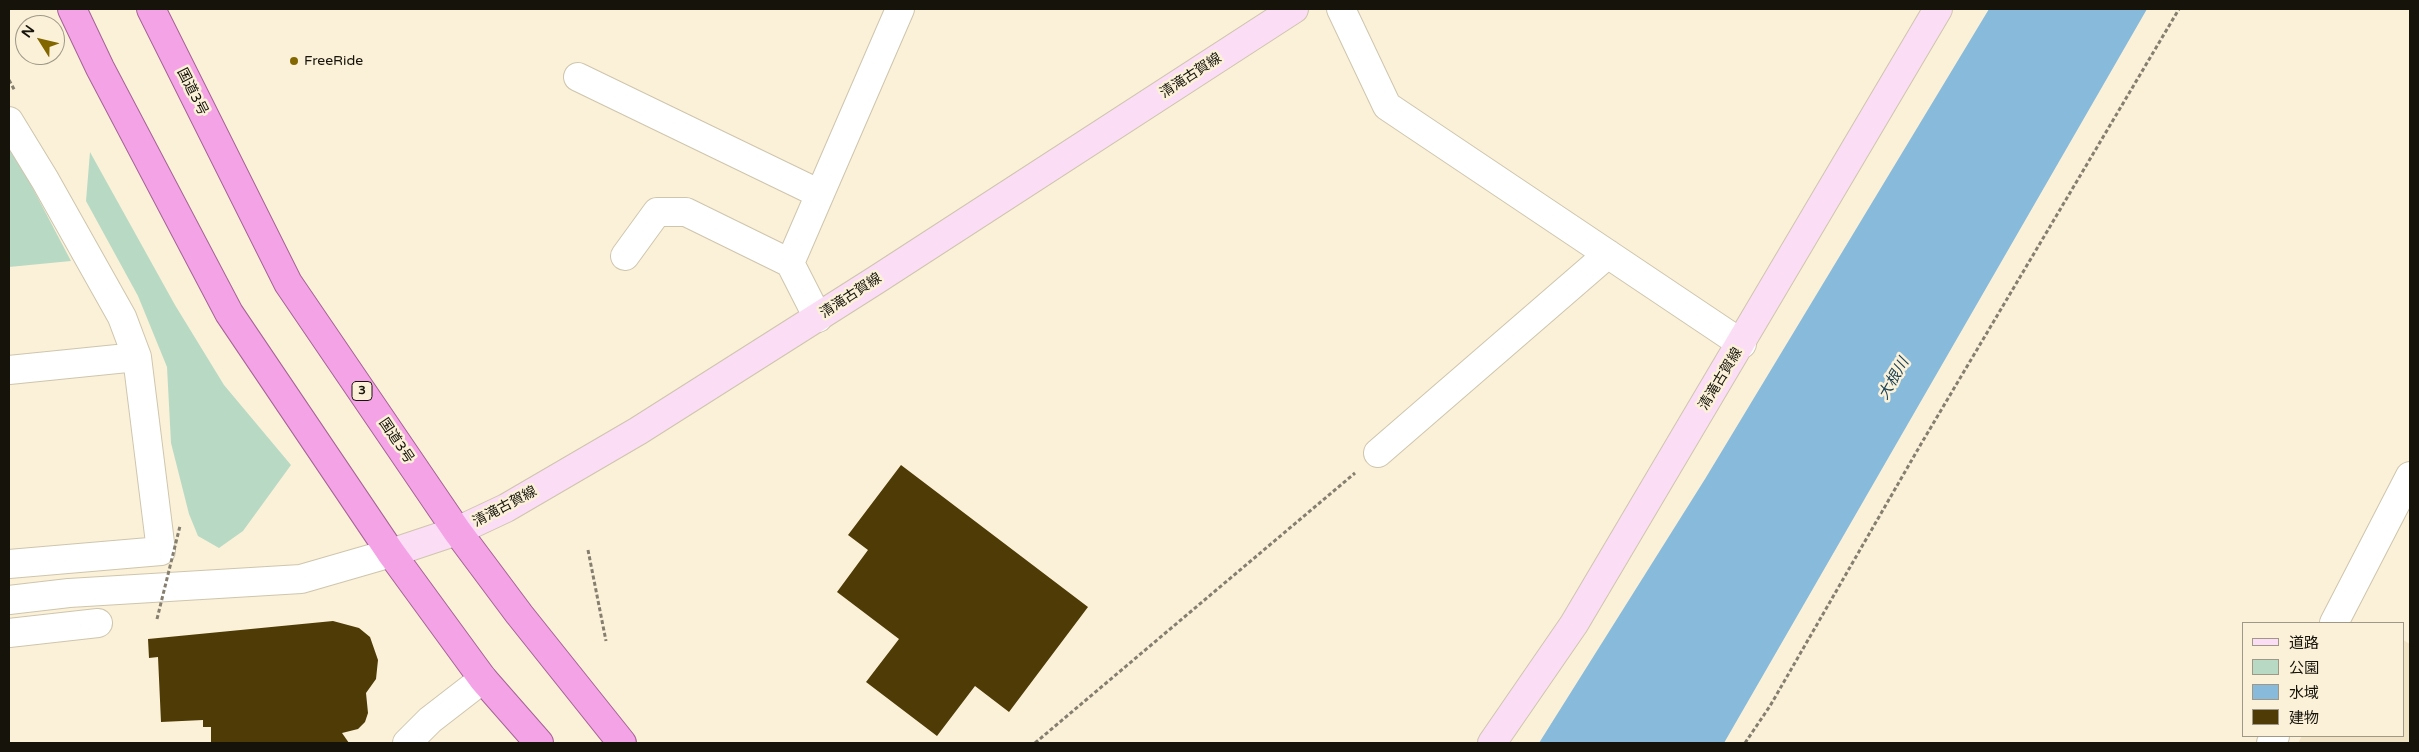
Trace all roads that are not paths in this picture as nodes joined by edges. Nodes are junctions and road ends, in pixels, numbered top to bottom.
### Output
1 (72, 9) edge
2 (150, 9) edge
3 (900, 9) edge
4 (1294, 9) edge
5 (1342, 9) edge
6 (1938, 9) edge
7 (578, 77) dead end
8 (9, 121) edge
9 (820, 194) junction
10 (1608, 254) junction
11 (625, 256) dead end
12 (790, 263) junction
13 (818, 318) junction
14 (1742, 344) junction
15 (137, 357) junction
16 (9, 370) edge
17 (1378, 453) road end
18 (2410, 476) edge
19 (457, 531) junction
20 (391, 552) junction
21 (9, 564) edge
22 (9, 600) edge
23 (2335, 622) edge
24 (98, 623) dead end
25 (9, 633) edge
26 (483, 679) junction
27 (407, 743) edge
28 (539, 743) edge
29 (622, 743) edge
30 (1492, 743) edge

1 - 20 highway
2 - 19 highway, 国道3号 / 3
3 - 9 street
4 - 13 main road, 清滝古賀線
5 - 10 street
6 - 14 main road, 清滝古賀線
7 - 9 street
8 - 15 street
9 - 12 street
10 - 14 street
10 - 17 street
11 - 12 street
12 - 13 street
13 - 19 main road, 清滝古賀線
14 - 30 main road, 清滝古賀線
15 - 16 street
15 - 21 street
18 - 23 street
19 - 20 main road, 清滝古賀線
19 - 29 highway, 国道3号 / 3
20 - 22 street
20 - 26 highway
24 - 25 street
26 - 27 street
26 - 28 highway

